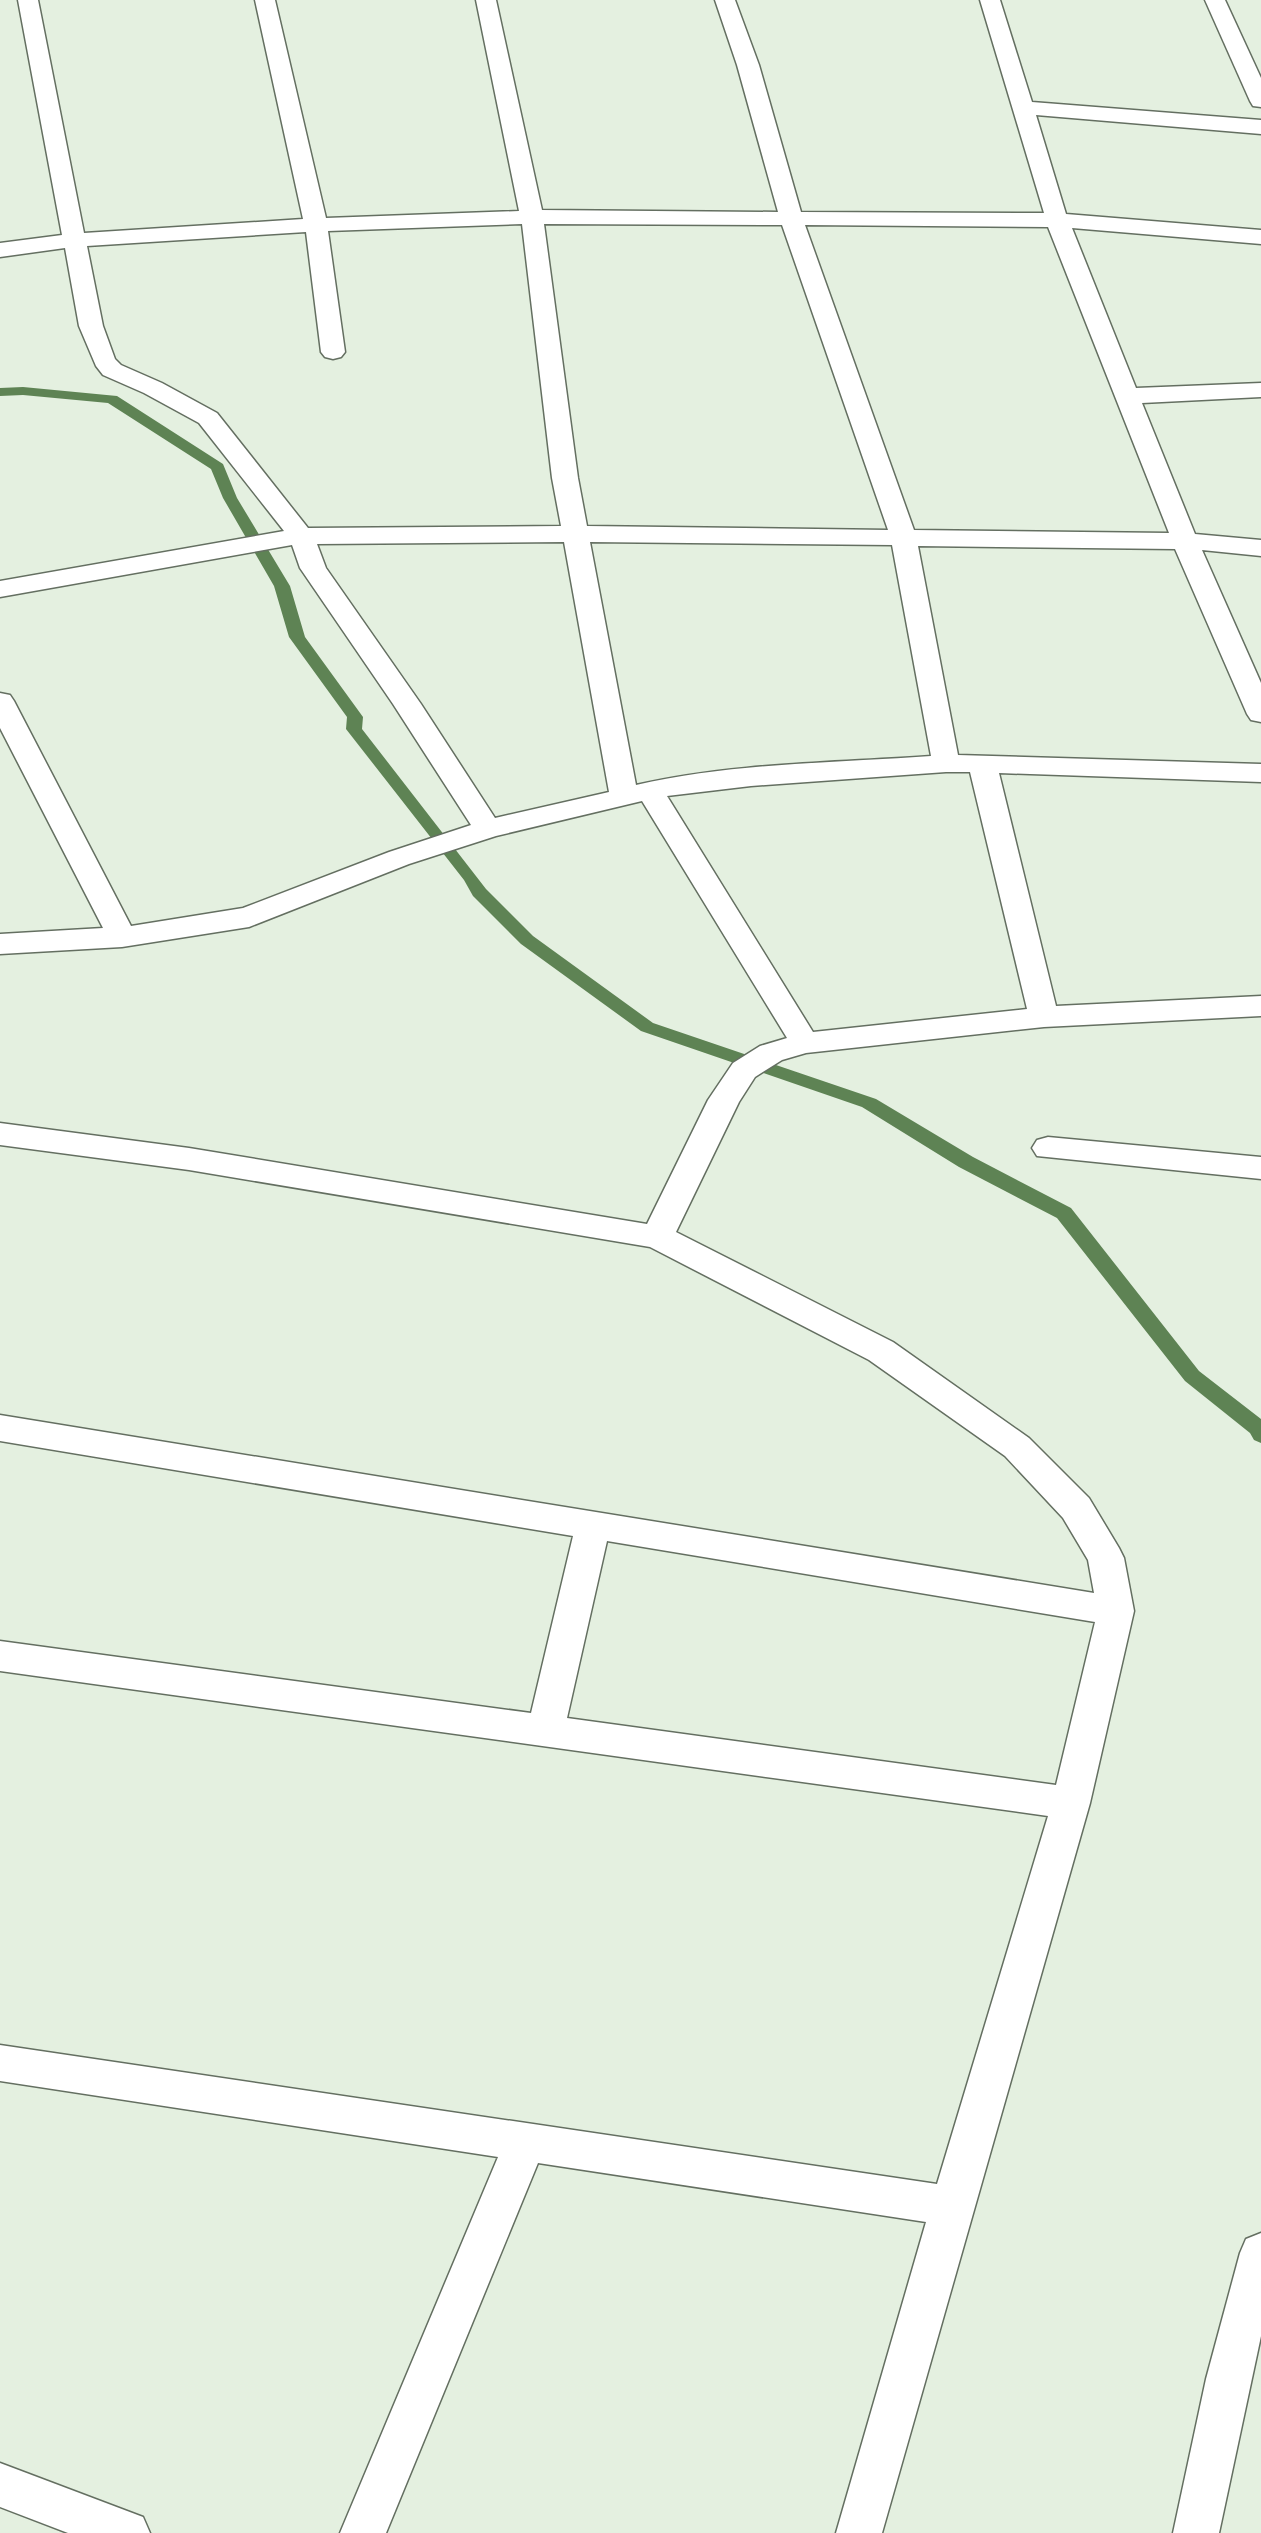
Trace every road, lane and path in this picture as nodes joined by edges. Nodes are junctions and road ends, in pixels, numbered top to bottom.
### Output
1 (28, 0) edge
2 (265, 0) edge
3 (486, 0) edge
4 (725, 0) edge
5 (990, 0) edge
6 (1215, 0) edge
7 (1261, 101) edge
8 (1023, 108) junction
9 (1261, 127) edge
10 (532, 217) junction
11 (792, 220) junction
12 (1057, 220) junction
13 (316, 225) junction
14 (1261, 237) edge
15 (74, 240) junction
16 (0, 250) edge
17 (333, 352) dead end
18 (1261, 390) edge
19 (1127, 396) junction
20 (577, 534) junction
21 (298, 536) junction
22 (904, 539) junction
23 (1185, 541) junction
24 (1261, 548) edge
25 (0, 589) edge
26 (0, 701) edge
27 (1261, 714) edge
28 (946, 763) junction
29 (982, 763) junction
30 (1261, 773) edge
31 (637, 794) junction
32 (478, 832) junction
33 (122, 937) junction
34 (0, 944) edge
35 (1261, 1006) edge
36 (1044, 1017) junction
37 (805, 1043) junction
38 (0, 1134) edge
39 (1048, 1148) dead end
40 (1261, 1168) edge
41 (657, 1237) junction
42 (0, 1428) edge
43 (593, 1525) junction
44 (1116, 1611) junction
45 (0, 1656) edge
46 (546, 1729) junction
47 (1071, 1803) junction
48 (0, 2063) edge
49 (525, 2143) junction
50 (952, 2206) junction
51 (1261, 2253) edge
52 (0, 2485) edge
53 (127, 2533) edge
54 (363, 2533) edge
55 (859, 2533) edge
56 (1196, 2533) edge

1 - 15 street
2 - 13 street
3 - 10 street
4 - 11 street
5 - 8 street
6 - 7 street
8 - 9 street
8 - 12 street
10 - 11 street
10 - 13 street
10 - 20 street
11 - 12 street
11 - 22 street
12 - 14 street
12 - 19 street
13 - 15 street
13 - 17 street
15 - 16 street
15 - 21 street
18 - 19 street
19 - 23 street
20 - 21 street
20 - 22 street
20 - 31 street
21 - 25 street
21 - 32 street
22 - 23 street
22 - 28 street
23 - 24 street
23 - 27 street
26 - 33 street
28 - 29 street
28 - 31 street
29 - 30 street
29 - 36 street
31 - 32 street
31 - 37 street
32 - 33 street
33 - 34 street
35 - 36 street
36 - 37 street
37 - 41 street
38 - 41 street
39 - 40 street
41 - 44 street
42 - 43 street
43 - 44 street
43 - 46 street
44 - 47 street
45 - 46 street
46 - 47 street
47 - 50 street
48 - 49 street
49 - 50 street
49 - 54 street
50 - 55 street
51 - 56 street
52 - 53 street

